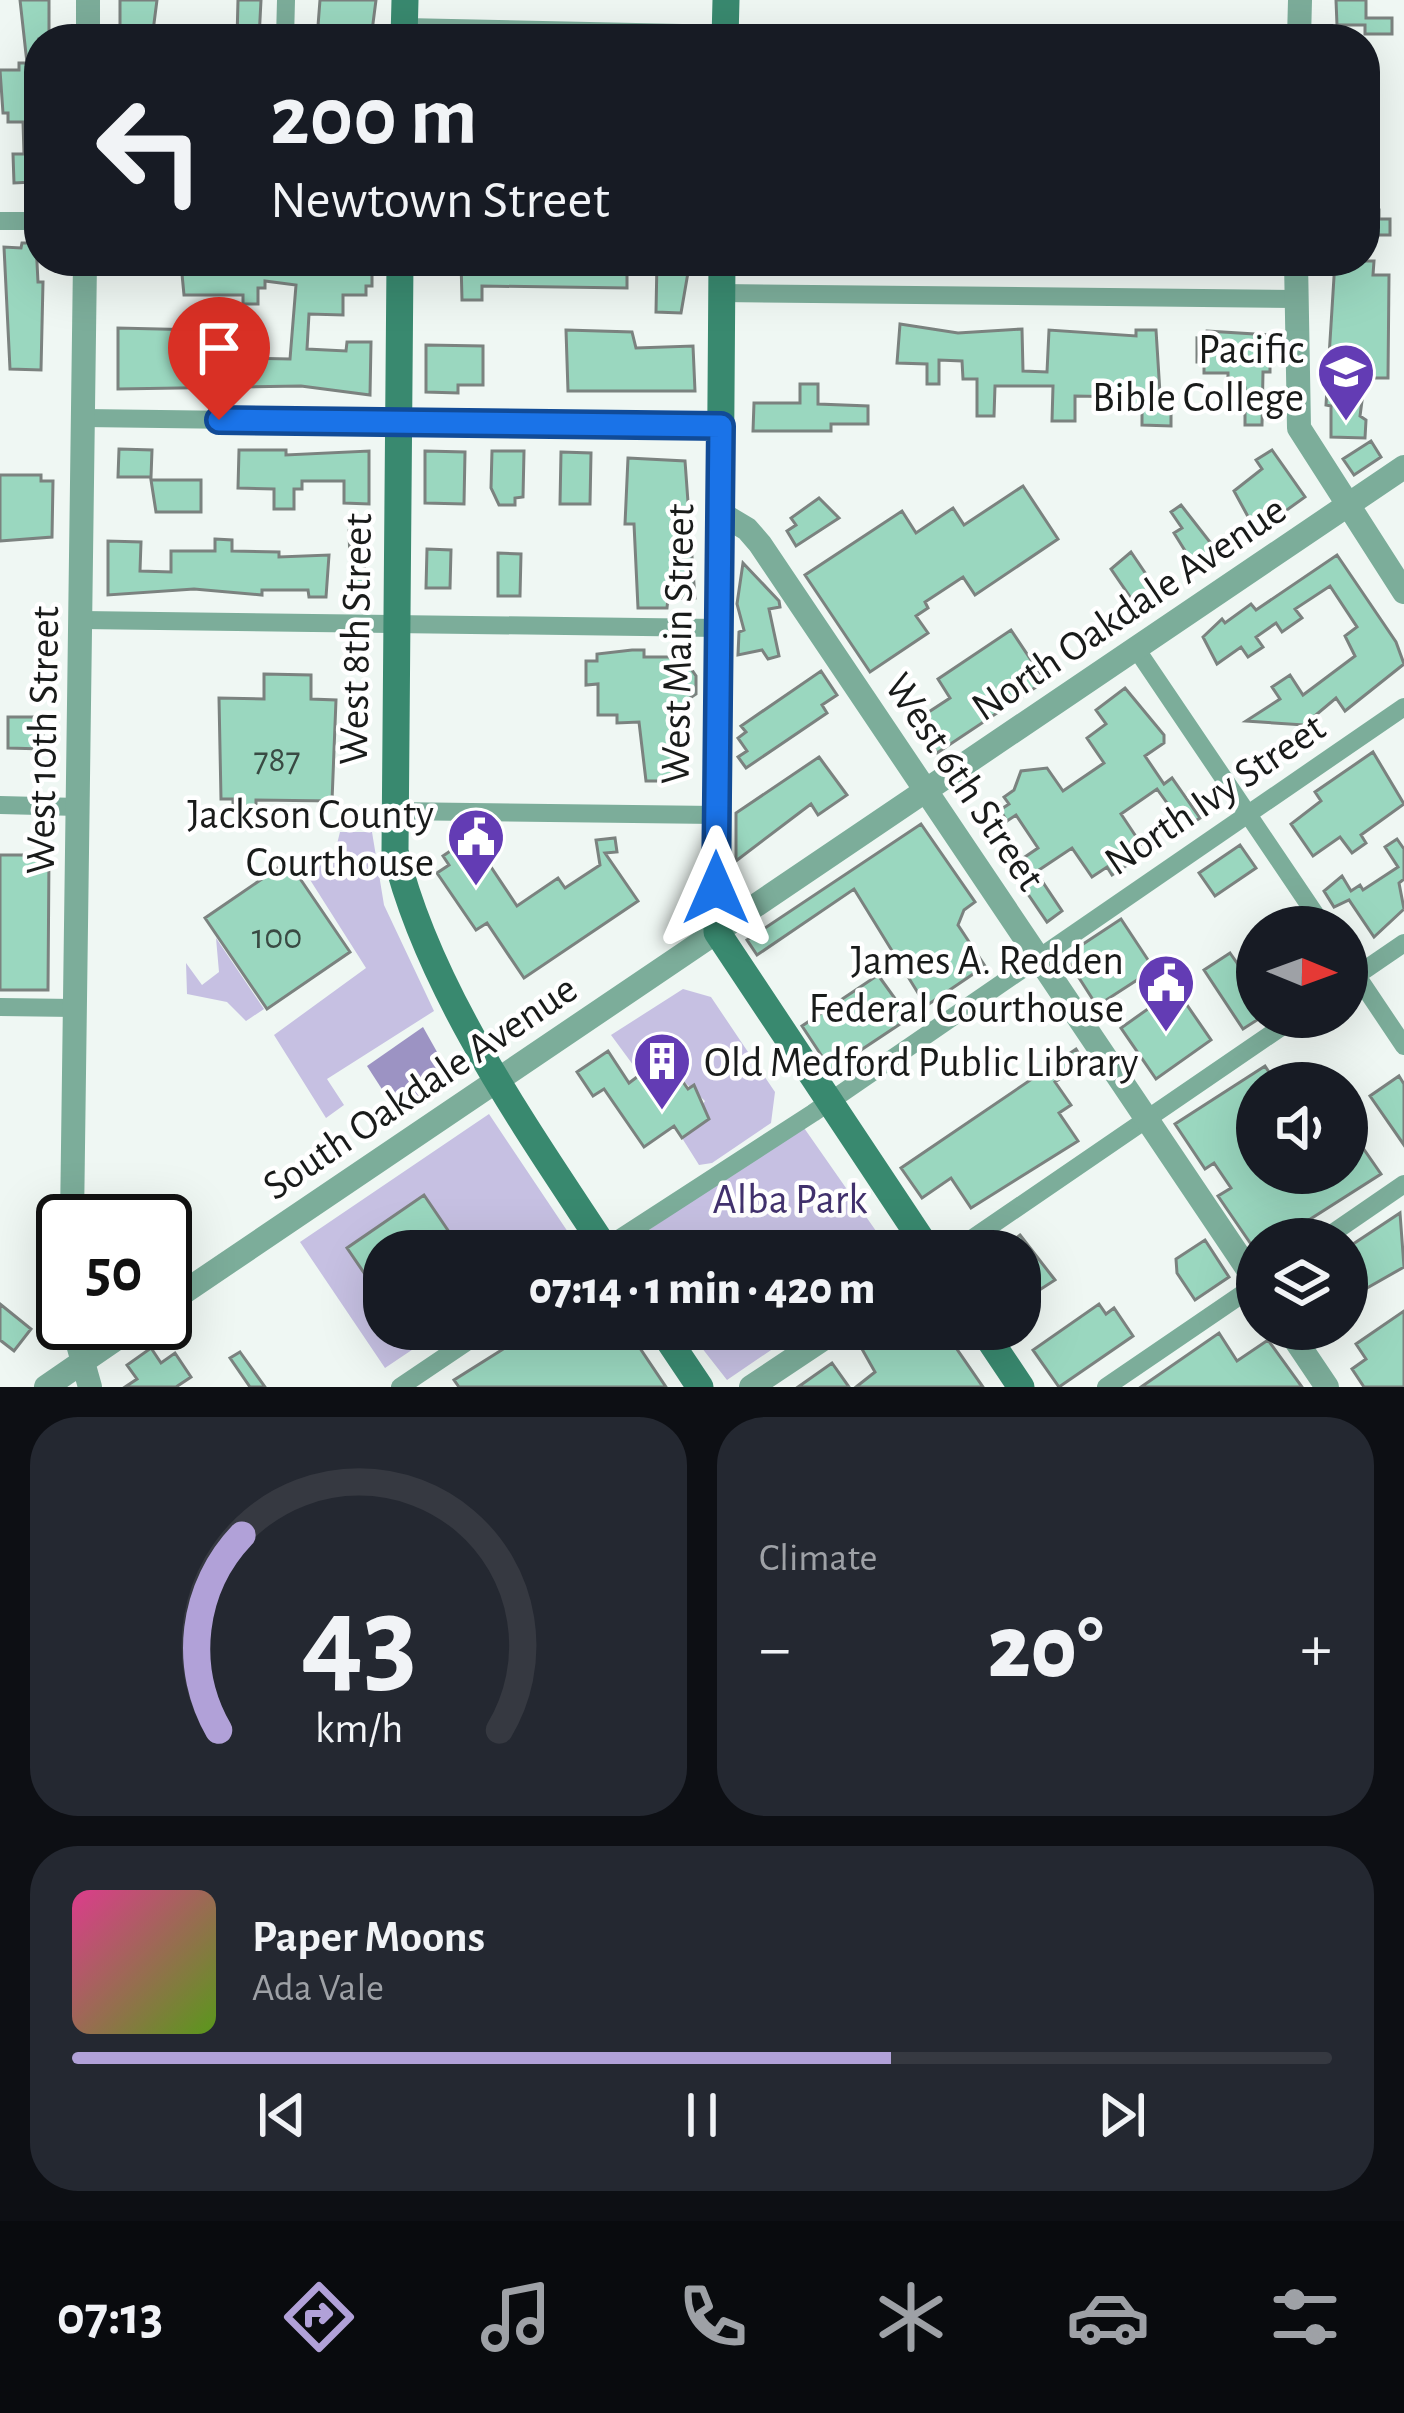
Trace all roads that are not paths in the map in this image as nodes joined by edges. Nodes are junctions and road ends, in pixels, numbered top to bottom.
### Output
1 (404, 22) edge
2 (447, 24) edge
3 (85, 276) edge
4 (400, 276) edge
5 (722, 276) edge
6 (1296, 276) edge
7 (721, 293) junction
8 (1295, 299) junction
9 (84, 418) junction
10 (399, 422) junction
11 (721, 426) junction
12 (1404, 467) edge
13 (1346, 507) junction
14 (720, 513) junction
15 (1404, 592) edge
16 (82, 620) junction
17 (397, 623) junction
18 (718, 628) junction
19 (1137, 650) junction
20 (1404, 707) edge
21 (925, 790) junction
22 (0, 805) edge
23 (78, 807) junction
24 (394, 811) junction
25 (1247, 814) junction
26 (716, 815) junction
27 (1310, 906) edge
28 (717, 932) junction
29 (1404, 944) edge
30 (1037, 956) junction
31 (1368, 963) edge
32 (1368, 997) edge
33 (0, 1007) edge
34 (74, 1008) junction
35 (1266, 1038) edge
36 (1404, 1046) edge
37 (499, 1080) junction
38 (828, 1101) junction
39 (1147, 1120) junction
40 (1404, 1184) edge
41 (72, 1194) edge
42 (1355, 1218) edge
43 (592, 1230) edge
44 (634, 1230) edge
45 (915, 1230) edge
46 (985, 1230) edge
47 (1236, 1253) edge
48 (192, 1287) edge
49 (1236, 1298) edge
50 (78, 1350) edge
51 (99, 1350) edge
52 (455, 1350) edge
53 (675, 1350) edge
54 (807, 1350) edge
55 (996, 1350) edge
56 (1302, 1350) edge
57 (81, 1362) junction
58 (46, 1387) edge
59 (90, 1387) edge
60 (400, 1387) edge
61 (700, 1387) edge
62 (752, 1387) edge
63 (1022, 1387) edge
64 (1106, 1387) edge
65 (1327, 1387) edge

1 - 2 street
3 - 9 street, West 10th Street
4 - 10 main road, West 8th Street
5 - 7 main road, West Main Street
6 - 8 street
7 - 8 street
7 - 11 main road, West Main Street
8 - 13 street
9 - 10 street
9 - 16 street, West 10th Street
10 - 11 street
10 - 17 main road, West 8th Street
11 - 14 main road, West Main Street
12 - 13 street, North Oakdale Avenue
13 - 15 street
13 - 19 street, North Oakdale Avenue
14 - 18 main road, West Main Street
14 - 21 street, West 6th Street
16 - 17 street
16 - 23 street, West 10th Street
17 - 18 street
17 - 24 main road, West 8th Street
18 - 26 main road, West Main Street
19 - 21 street, North Oakdale Avenue
19 - 25 street
20 - 25 street, North Ivy Street
21 - 28 street, North Oakdale Avenue
21 - 30 street, West 6th Street
22 - 23 street
23 - 34 street, West 10th Street
24 - 26 street
24 - 37 main road, West 8th Street
25 - 27 street
25 - 30 street, North Ivy Street
26 - 28 main road, West Main Street
28 - 37 street, South Oakdale Avenue
28 - 38 main road
29 - 31 street
30 - 38 street, North Ivy Street
30 - 39 street, West 6th Street
32 - 36 street
33 - 34 street
34 - 41 street, West 10th Street
35 - 39 street
37 - 43 main road, West 8th Street
37 - 48 street, South Oakdale Avenue
38 - 44 street, North Ivy Street
38 - 45 main road
39 - 46 street
39 - 47 street, West 6th Street
40 - 42 street
49 - 64 street
50 - 57 street
51 - 57 street
52 - 60 street
53 - 61 main road
54 - 62 street
55 - 63 main road
56 - 65 street
57 - 58 street
57 - 59 street

